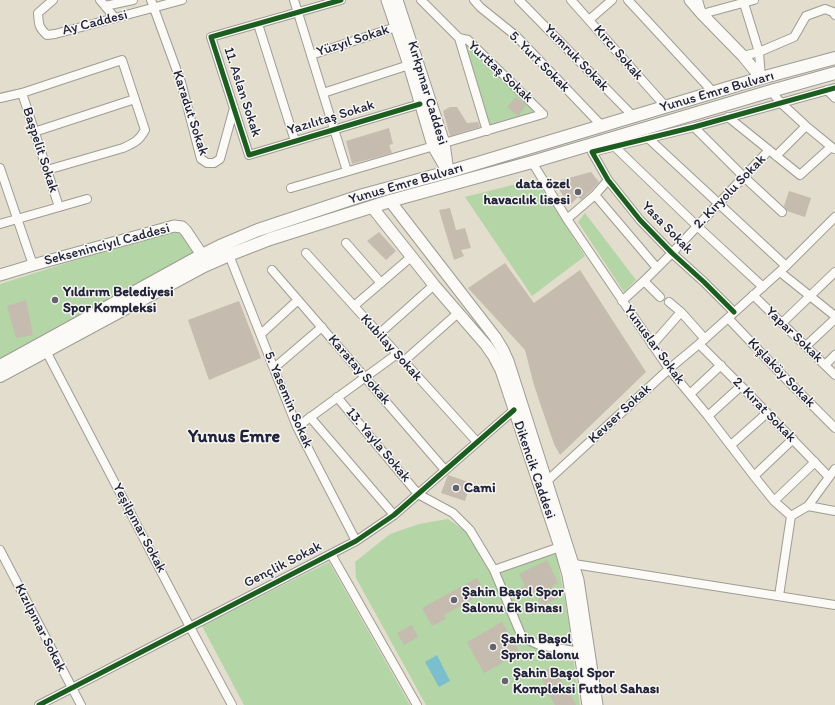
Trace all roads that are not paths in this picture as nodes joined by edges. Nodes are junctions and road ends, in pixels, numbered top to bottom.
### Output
1 (53, 0) edge
2 (133, 0) edge
3 (182, 0) edge
4 (294, 0) edge
5 (341, 0) edge
6 (387, 0) edge
7 (398, 0) edge
8 (420, 0) edge
9 (474, 0) edge
10 (519, 0) edge
11 (571, 0) edge
12 (612, 0) edge
13 (628, 0) edge
14 (690, 0) edge
15 (698, 0) edge
16 (754, 0) edge
17 (743, 1) edge
18 (103, 3) edge
19 (152, 4) edge
20 (298, 12) junction
21 (702, 14) junction
22 (835, 15) edge
23 (115, 18) junction
24 (589, 20) junction
25 (258, 24) junction
26 (396, 27) junction
27 (459, 38) junction
28 (759, 52) junction
29 (311, 55) junction
30 (743, 56) junction
31 (835, 58) edge
32 (408, 65) junction
33 (835, 73) edge
34 (761, 78) junction
35 (831, 89) edge
36 (771, 91) junction
37 (22, 93) junction
38 (323, 93) junction
39 (714, 93) junction
40 (0, 98) edge
41 (835, 98) edge
42 (135, 99) junction
43 (781, 103) junction
44 (420, 104) junction
45 (666, 107) junction
46 (234, 108) junction
47 (633, 116) junction
48 (728, 117) junction
49 (602, 126) junction
50 (806, 126) junction
51 (694, 127) junction
52 (334, 130) junction
53 (487, 131) junction
54 (34, 132) junction
55 (648, 138) junction
56 (295, 141) junction
57 (439, 144) junction
58 (615, 147) junction
59 (833, 148) edge
60 (769, 150) junction
61 (249, 155) joint
62 (776, 156) junction
63 (532, 162) junction
64 (0, 168) edge
65 (47, 170) junction
66 (346, 171) junction
67 (448, 172) junction
68 (744, 177) junction
69 (608, 180) junction
70 (451, 184) junction
71 (291, 188) dead end
72 (595, 195) junction
73 (87, 199) dead end
74 (390, 201) junction
75 (718, 204) junction
76 (59, 207) junction
77 (372, 207) junction
78 (782, 212) dead end
79 (835, 217) edge
80 (17, 219) junction
81 (567, 219) junction
82 (0, 224) edge
83 (697, 226) junction
84 (346, 243) dead end
85 (306, 253) dead end
86 (672, 253) junction
87 (202, 255) junction
88 (229, 255) junction
89 (411, 257) junction
90 (33, 264) junction
91 (657, 268) junction
92 (783, 269) junction
93 (272, 270) dead end
94 (835, 272) edge
95 (0, 275) edge
96 (644, 281) junction
97 (381, 283) junction
98 (434, 285) junction
99 (763, 287) junction
100 (753, 296) junction
101 (810, 296) junction
102 (660, 297) dead end
103 (298, 300) junction
104 (622, 301) junction
105 (669, 302) dead end
106 (354, 306) junction
107 (681, 312) junction
108 (458, 313) junction
109 (731, 315) junction
110 (835, 318) edge
111 (782, 323) junction
112 (322, 327) junction
113 (261, 334) junction
114 (379, 334) junction
115 (702, 342) junction
116 (652, 345) junction
117 (806, 346) junction
118 (46, 351) junction
119 (397, 354) junction
120 (835, 355) edge
121 (404, 361) junction
122 (720, 365) junction
123 (825, 365) junction
124 (0, 366) edge
125 (274, 368) junction
126 (669, 368) junction
127 (835, 374) edge
128 (0, 376) edge
129 (365, 377) junction
130 (741, 386) junction
131 (690, 394) junction
132 (337, 397) junction
133 (514, 410) junction
134 (767, 413) junction
135 (708, 416) junction
136 (310, 417) junction
137 (297, 427) junction
138 (835, 428) edge
139 (793, 440) junction
140 (477, 442) junction
141 (731, 445) junction
142 (815, 462) junction
143 (835, 469) edge
144 (445, 470) junction
145 (754, 476) junction
146 (830, 477) junction
147 (547, 481) junction
148 (418, 494) junction
149 (774, 501) junction
150 (808, 506) junction
151 (835, 511) edge
152 (394, 515) junction
153 (791, 516) junction
154 (356, 541) junction
155 (560, 547) junction
156 (0, 550) edge
157 (331, 554) junction
158 (574, 564) junction
159 (494, 570) junction
160 (779, 596) junction
161 (835, 605) edge
162 (190, 627) junction
163 (580, 652) junction
164 (71, 688) junction
165 (39, 705) edge
166 (80, 705) edge
167 (232, 705) edge
168 (416, 705) edge
169 (588, 705) edge
170 (597, 705) edge

1 - 23 street, Ay Caddesi
2 - 18 street, Ay Caddesi
3 - 19 street, Ay Caddesi
4 - 20 street
5 - 20 street
6 - 26 main road, Kırkpınar Caddesi
7 - 57 main road, Kırkpınar Caddesi
8 - 27 street, Yurttaş Sokak
9 - 49 street, 5. Yurt Sokak
10 - 47 street, Yumruk Sokak
11 - 24 street, Kırcı Sokak
12 - 24 street
13 - 39 street
14 - 21 main road
15 - 21 street
16 - 17 street
17 - 21 street
17 - 28 street
18 - 23 street
19 - 23 street, Ay Caddesi
19 - 46 street, Karadut Sokak
20 - 25 street
20 - 29 street
21 - 30 main road
22 - 28 street
24 - 45 street, Kırcı Sokak
25 - 46 street, 11. Aslan Sokak
25 - 56 street
26 - 29 street, Yüzyıl Sokak
26 - 32 main road, Kırkpınar Caddesi
27 - 53 street
27 - 53 street, Yurttaş Sokak
28 - 30 street
28 - 34 street
29 - 38 street
30 - 34 main road
31 - 34 main road, Yunus Emre Bulvarı
32 - 38 street
32 - 44 main road, Kırkpınar Caddesi
33 - 36 main road, Yunus Emre Bulvarı
34 - 36 main road
34 - 39 main road, Yunus Emre Bulvarı
35 - 41 street
35 - 43 street
36 - 43 street
36 - 63 main road, Yunus Emre Bulvarı
37 - 40 street
37 - 42 street
37 - 54 street, Başpelit Sokak
38 - 52 street
39 - 45 main road, Yunus Emre Bulvarı
42 - 54 street
42 - 65 street
43 - 48 street
43 - 50 street
44 - 52 street, Yazılıtaş Sokak
44 - 57 main road, Kırkpınar Caddesi
45 - 47 main road, Yunus Emre Bulvarı
46 - 61 street, 11. Aslan Sokak
47 - 49 main road, Yunus Emre Bulvarı
48 - 51 street
48 - 60 street
49 - 67 main road, Yunus Emre Bulvarı
50 - 59 street
50 - 62 street
51 - 55 street
51 - 68 street
52 - 56 street, Yazılıtaş Sokak
52 - 66 street
53 - 57 street
54 - 65 street, Başpelit Sokak
55 - 58 street
55 - 75 street
56 - 61 street, Yazılıtaş Sokak
57 - 66 street
57 - 67 main road, Kırkpınar Caddesi
58 - 69 street, Yasa Sokak
58 - 83 street
59 - 62 street
60 - 62 street
60 - 68 street, 2. Kıryolu Sokak
63 - 70 main road, Yunus Emre Bulvarı
63 - 81 street, Yunuslar Sokak
64 - 80 street
65 - 76 street, Başpelit Sokak
66 - 71 street
67 - 70 main road
67 - 87 main road, Yunus Emre Bulvarı
68 - 75 street, 2. Kıryolu Sokak
68 - 78 street
69 - 72 street
69 - 86 street, Yasa Sokak
70 - 74 main road, Yunus Emre Bulvarı
72 - 81 street
72 - 91 street
73 - 76 street
74 - 77 main road, Yunus Emre Bulvarı
74 - 147 main road, Dikencik Caddesi
75 - 83 street, 2. Kıryolu Sokak
75 - 92 street
76 - 80 street
77 - 88 main road, Yunus Emre Bulvarı
77 - 89 main road, Dikencik Caddesi
79 - 92 street, Kevser Sokak
80 - 82 street
80 - 90 street
81 - 104 street, Yunuslar Sokak
83 - 86 street, 2. Kıryolu Sokak
83 - 99 street
84 - 97 street
85 - 106 street, Kubilay Sokak
86 - 91 street, 2. Kıryolu Sokak
86 - 109 street, Yasa Sokak
87 - 90 main road, Sekseninciyıl Caddesi
87 - 124 main road, Yunus Emre Bulvarı
88 - 113 street, 5. Yasemin Sokak
88 - 118 main road, Yunus Emre Bulvarı
89 - 97 street
89 - 98 main road, Dikencik Caddesi
90 - 95 main road, Sekseninciyıl Caddesi
91 - 96 street, 2. Kıryolu Sokak
92 - 99 street, Kevser Sokak
92 - 101 street
93 - 103 street, Karatay Sokak
94 - 101 street
96 - 102 street
96 - 104 street, 2. Kıryolu Sokak
97 - 106 street
98 - 108 main road, Dikencik Caddesi
98 - 114 street
99 - 100 street, Kevser Sokak
100 - 109 street, Kevser Sokak
100 - 111 street, Yapar Sokak
101 - 110 street
101 - 111 street
103 - 112 street, Karatay Sokak
103 - 113 street
104 - 116 street, Yunuslar Sokak
105 - 107 street, 2. Kırat Sokak
106 - 114 street, Kubilay Sokak
107 - 115 street, 2. Kırat Sokak
107 - 116 street
108 - 121 street
108 - 133 main road, Dikencik Caddesi
109 - 115 street, Kevser Sokak
109 - 138 street, Kışlaköy Sokak
110 - 117 street
111 - 117 street, Yapar Sokak
112 - 125 street
112 - 129 street, Karatay Sokak
113 - 125 street, 5. Yasemin Sokak
114 - 119 street, Kubilay Sokak
115 - 122 street, 2. Kırat Sokak
115 - 126 street, Kevser Sokak
116 - 126 street, Yunuslar Sokak
117 - 123 street, Yapar Sokak
118 - 128 main road, Yunus Emre Bulvarı
118 - 162 street, Yeşilpınar Sokak
119 - 121 street, Kubilay Sokak
119 - 129 street
120 - 123 street
121 - 140 street, Kubilay Sokak
122 - 130 street, 2. Kırat Sokak
122 - 131 street
123 - 127 street, Yapar Sokak
125 - 137 street, 5. Yasemin Sokak
126 - 131 street, Yunuslar Sokak
126 - 147 street, Kevser Sokak
129 - 132 street
129 - 144 street, Karatay Sokak
130 - 134 street, 2. Kırat Sokak
130 - 135 street
131 - 135 street, Yunuslar Sokak
132 - 136 street
132 - 148 street, 13. Yayla Sokak
133 - 140 street, Gençlik Sokak
133 - 155 main road, Dikencik Caddesi
134 - 139 street, 2. Kırat Sokak
134 - 141 street
135 - 141 street, Yunuslar Sokak
136 - 137 street
136 - 152 street
137 - 154 street, 5. Yasemin Sokak
139 - 142 street, 2. Kırat Sokak
139 - 145 street
140 - 144 street, Gençlik Sokak
141 - 145 street, Yunuslar Sokak
142 - 146 street, 2. Kırat Sokak
142 - 149 street
143 - 146 street
144 - 148 street, Gençlik Sokak
145 - 149 street, Yunuslar Sokak
146 - 150 street
147 - 158 main road, Dikencik Caddesi
148 - 152 street, Gençlik Sokak
148 - 159 street
149 - 153 street, Yunuslar Sokak
150 - 151 street
150 - 153 street
152 - 154 street, Gençlik Sokak
153 - 160 street
154 - 157 street, Gençlik Sokak
155 - 159 street
155 - 163 main road, Dikencik Caddesi
156 - 164 street, Kızılpınar Sokak
157 - 162 street, Gençlik Sokak
157 - 168 street
158 - 160 street
158 - 170 main road, Dikencik Caddesi
159 - 163 street
160 - 161 street
162 - 164 street, Gençlik Sokak
162 - 167 street, Yeşilpınar Sokak
163 - 169 main road, Dikencik Caddesi
164 - 165 street, Gençlik Sokak
164 - 166 street, Kızılpınar Sokak

